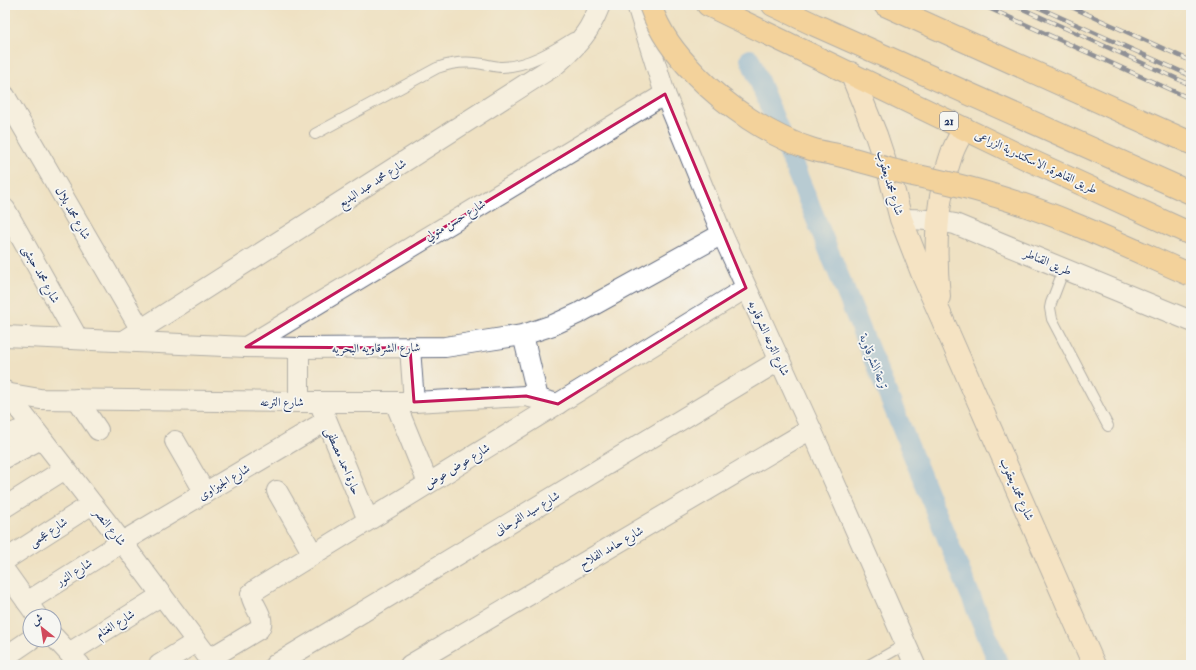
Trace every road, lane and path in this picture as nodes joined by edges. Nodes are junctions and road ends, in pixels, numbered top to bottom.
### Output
1 (600, 5) edge
2 (637, 5) edge
3 (650, 5) edge
4 (708, 5) edge
5 (773, 5) edge
6 (885, 5) edge
7 (589, 28) junction
8 (852, 73) junction
9 (665, 94) junction
10 (5, 96) edge
11 (964, 128) junction
12 (315, 134) dead end
13 (1191, 143) edge
14 (1191, 193) edge
15 (5, 209) edge
16 (901, 219) junction
17 (938, 220) junction
18 (722, 234) junction
19 (1191, 234) edge
20 (1064, 269) junction
21 (1191, 275) edge
22 (746, 288) junction
23 (940, 314) junction
24 (1191, 321) edge
25 (141, 330) junction
26 (523, 335) junction
27 (5, 336) edge
28 (78, 339) junction
29 (124, 341) junction
30 (246, 347) junction
31 (299, 348) junction
32 (410, 348) junction
33 (780, 360) junction
34 (5, 392) edge
35 (538, 398) junction
36 (77, 399) junction
37 (299, 402) junction
38 (319, 402) junction
39 (405, 402) junction
40 (558, 404) junction
41 (326, 421) junction
42 (1108, 426) dead end
43 (811, 429) junction
44 (98, 430) dead end
45 (37, 432) junction
46 (5, 436) edge
47 (175, 441) dead end
48 (5, 458) edge
49 (65, 469) junction
50 (428, 483) junction
51 (277, 491) dead end
52 (205, 493) junction
53 (92, 504) junction
54 (5, 507) edge
55 (368, 520) junction
56 (122, 542) junction
57 (313, 554) junction
58 (5, 560) edge
59 (5, 571) edge
60 (162, 595) junction
61 (31, 608) edge
62 (33, 608) edge
63 (196, 642) junction
64 (906, 644) junction
65 (22, 645) edge
66 (62, 646) edge
67 (5, 657) edge
68 (74, 659) edge
69 (211, 662) edge
70 (159, 665) edge
71 (275, 665) edge
72 (410, 665) edge
73 (869, 665) edge
74 (915, 665) edge
75 (1094, 665) edge

1 - 7 street, شارع محمد عبد البديع
2 - 9 street, شارع الترعه الشرقاويه
3 - 21 highway, bridge
4 - 8 highway, طريق القاهرة, الاسكندرية الزراعى / 21
5 - 14 highway
6 - 13 highway
7 - 12 lane
7 - 25 street, شارع محمد عبد البديع
8 - 11 highway, طريق القاهرة, الاسكندرية الزراعى / 21
8 - 16 main road, شارع محمد يعقوب
9 - 18 street, شارع الترعه الشرقاويه
9 - 30 street, شارع حسن متولي
10 - 25 street, شارع محمد بلال
11 - 17 main road, شارع محمد يعقوب
11 - 19 highway, طريق القاهرة, الاسكندرية الزراعى / 21
15 - 28 street, شارع محمد حبشى
16 - 17 street, طريق القناطر
16 - 23 main road, شارع محمد يعقوب
17 - 20 street, طريق القناطر
17 - 23 main road, شارع محمد يعقوب
18 - 22 street, شارع الترعه الشرقاويه
18 - 26 street, شارع الشرقاويه البحريه
20 - 24 street, طريق القناطر
20 - 42 lane
22 - 33 street, شارع الترعه الشرقاويه
22 - 40 street, شارع عوض عوض
23 - 75 main road, شارع محمد يعقوب
25 - 29 street, شارع محمد عبد البديع
26 - 32 street, شارع الشرقاويه البحريه
26 - 35 street
27 - 28 street, شارع الشرقاويه البحريه
28 - 29 street, شارع الشرقاويه البحريه
29 - 30 street, شارع الشرقاويه البحريه
30 - 31 street, شارع الشرقاويه البحريه
31 - 32 street, شارع الشرقاويه البحريه
31 - 37 street
32 - 39 street
33 - 43 street, شارع الترعه الشرقاويه
33 - 71 street, شارع سيد الفرحانى
34 - 36 street, شارع الترعه
34 - 45 street, شارع النصر
35 - 39 street, شارع الترعه
35 - 40 street, شارع الترعه
36 - 37 street, شارع الترعه
36 - 44 street
37 - 38 street, شارع الترعه
38 - 39 street, شارع الترعه
38 - 41 street, حارة احمد مصطفى
39 - 50 street
40 - 50 street, شارع عوض عوض
41 - 52 street, شارع الجيزاوى
41 - 55 street, حارة احمد مصطفى
43 - 64 street, شارع الترعه الشرقاويه
43 - 72 street, شارع حامد الفلاح
45 - 46 street
45 - 48 street
45 - 49 street, شارع النصر
47 - 52 street
49 - 53 street, شارع النصر
49 - 54 street
50 - 55 street, شارع عوض عوض
51 - 57 street
52 - 56 street, شارع الجيزاوى
53 - 56 street, شارع النصر
53 - 58 street, شارع عجمى
55 - 57 street, شارع عوض عوض
56 - 60 street, شارع النصر
56 - 62 street, شارع النور
57 - 69 street, شارع عوض عوض
59 - 61 street
60 - 63 street, شارع النصر
60 - 68 street, شارع الغنام
63 - 69 street, شارع النصر
63 - 70 street
64 - 73 lane
64 - 74 street, شارع الترعه الشرقاويه
65 - 67 street
66 - 68 street

